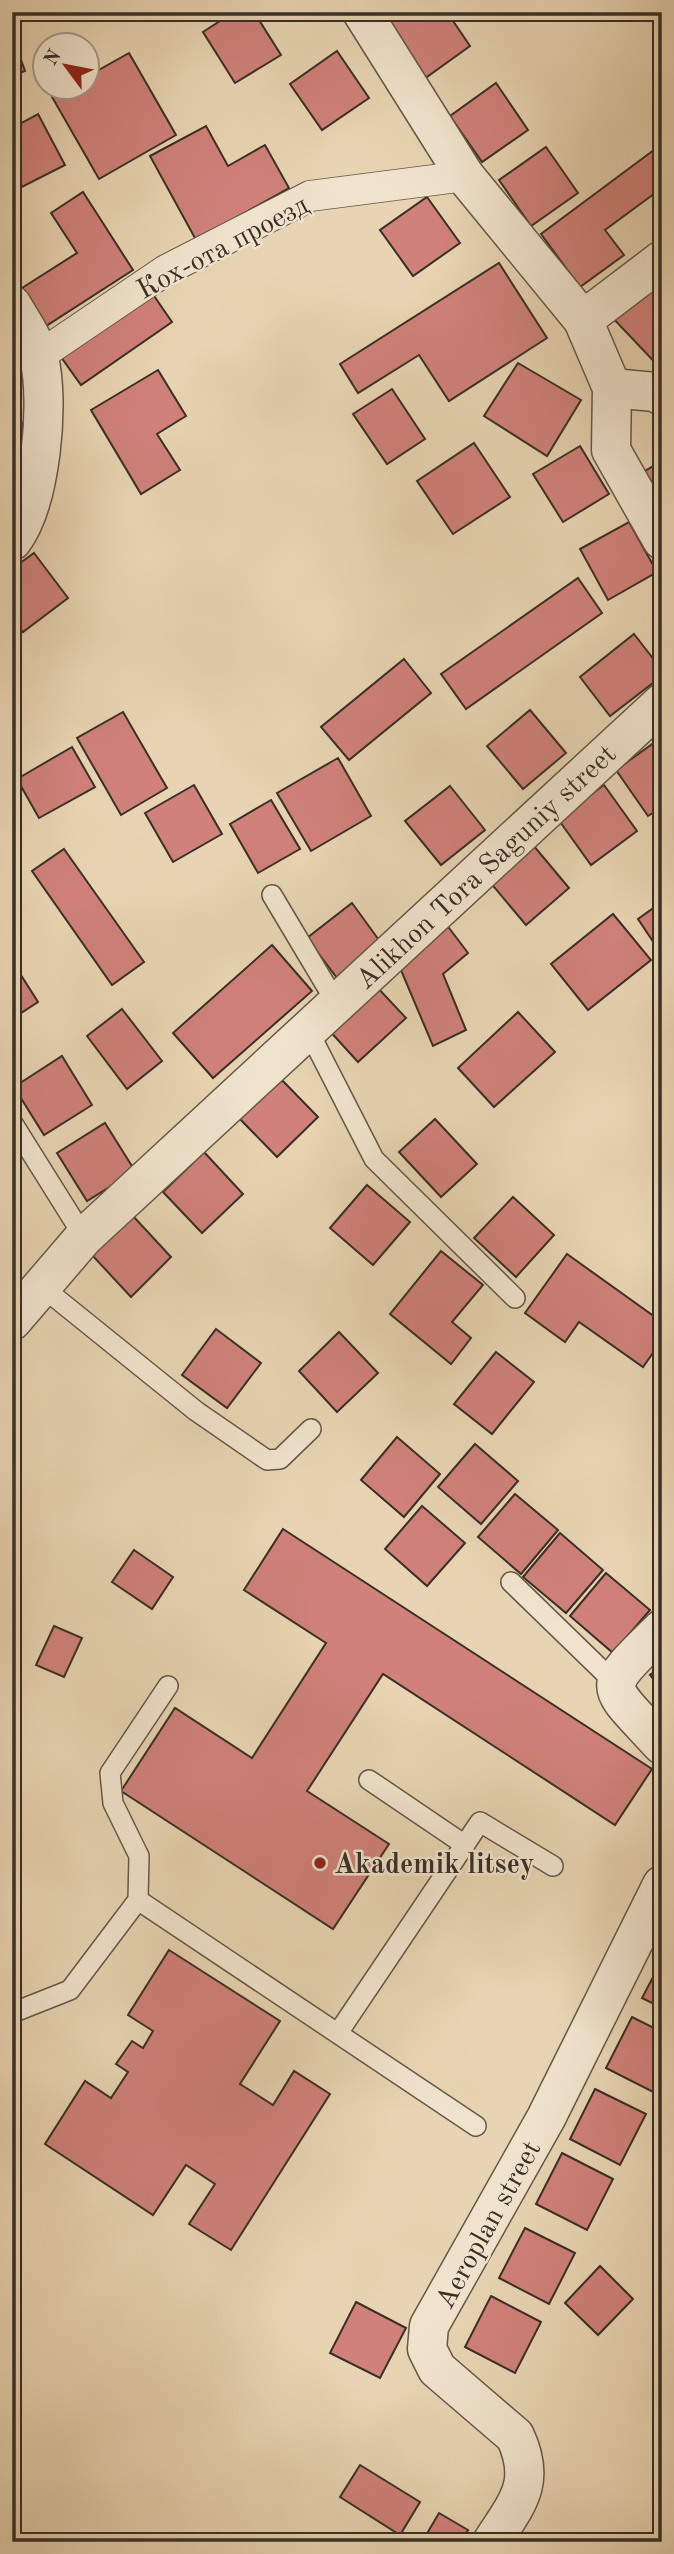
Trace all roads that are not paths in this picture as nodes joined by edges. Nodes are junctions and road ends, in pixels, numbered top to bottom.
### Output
1 (362, 12) edge
2 (465, 176) junction
3 (662, 260) edge
4 (12, 305) edge
5 (583, 320) junction
6 (39, 356) junction
7 (612, 388) junction
8 (662, 396) edge
9 (662, 540) edge
10 (12, 541) edge
11 (662, 703) edge
12 (272, 895) dead end
13 (337, 1004) junction
14 (308, 1030) junction
15 (12, 1122) edge
16 (84, 1237) junction
17 (41, 1286) junction
18 (515, 1298) dead end
19 (12, 1321) edge
20 (311, 1429) dead end
21 (511, 1582) dead end
22 (662, 1629) edge
23 (614, 1682) junction
24 (168, 1686) dead end
25 (662, 1745) edge
26 (369, 1780) dead end
27 (465, 1845) junction
28 (553, 1866) dead end
29 (662, 1885) edge
30 (138, 1900) junction
31 (12, 2013) edge
32 (338, 2033) junction
33 (475, 2126) dead end
34 (492, 2542) edge

1 - 2 street
2 - 5 street
2 - 6 street, Кох-ота проезд
3 - 5 street
4 - 6 street
5 - 7 street
6 - 10 street
7 - 8 street
7 - 9 street
11 - 13 street, Alikhon Tora Saguniy street
12 - 13 lane
13 - 14 street, Alikhon Tora Saguniy street
14 - 16 street, Alikhon Tora Saguniy street
14 - 18 lane
15 - 16 lane
16 - 17 street, Alikhon Tora Saguniy street
17 - 19 street, Alikhon Tora Saguniy street
17 - 20 lane
21 - 23 lane
22 - 23 street
23 - 25 street
24 - 30 lane
26 - 27 lane
27 - 28 lane
27 - 32 lane
29 - 34 street, Aeroplan street
30 - 31 lane
30 - 32 lane
32 - 33 lane

